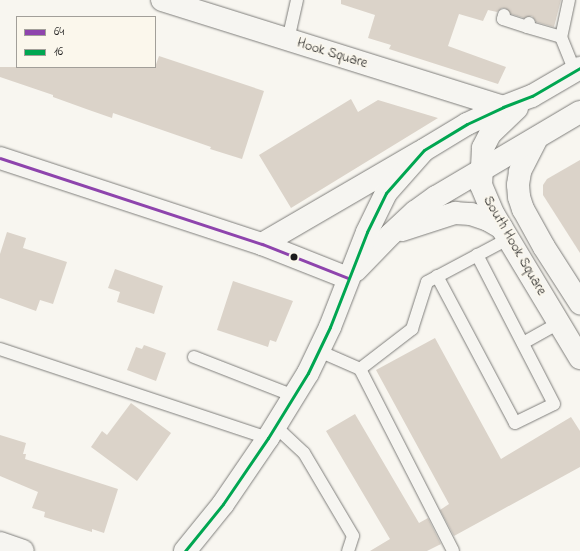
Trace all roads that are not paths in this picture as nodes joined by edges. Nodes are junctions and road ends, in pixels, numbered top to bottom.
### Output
1 (162, 0) edge
2 (297, 0) edge
3 (569, 0) edge
4 (504, 15) dead end
5 (561, 37) junction
6 (288, 40) junction
7 (578, 69) edge
8 (532, 96) junction
9 (503, 107) junction
10 (580, 112) edge
11 (537, 138) junction
12 (424, 150) junction
13 (0, 158) edge
14 (480, 170) junction
15 (505, 233) junction
16 (391, 234) junction
17 (262, 244) junction
18 (477, 256) junction
19 (437, 276) junction
20 (348, 278) junction
21 (580, 303) edge
22 (580, 311) edge
23 (559, 323) junction
24 (523, 343) junction
25 (0, 349) edge
26 (319, 351) junction
27 (194, 357) dead end
28 (580, 358) edge
29 (360, 369) junction
30 (294, 396) junction
31 (272, 432) junction
32 (0, 544) edge
33 (23, 551) edge
34 (185, 551) edge
35 (348, 551) edge
36 (453, 551) edge

1 - 6 street, Hook Square
2 - 6 lane
3 - 5 lane
4 - 5 lane
5 - 7 lane
6 - 9 street, Hook Square
7 - 8 street
8 - 9 street
8 - 14 street, South Hook Square
9 - 12 street
10 - 11 street
11 - 14 street
11 - 21 street, South Hook Square
12 - 17 street
12 - 20 street
13 - 17 street
14 - 15 street, South Hook Square
14 - 16 street
15 - 16 street
15 - 18 lane
15 - 23 street, South Hook Square
16 - 20 street
17 - 20 street
18 - 19 lane
18 - 24 lane
19 - 24 lane
19 - 29 lane
20 - 26 street
22 - 23 street
23 - 24 lane
23 - 28 street, South Hook Square
25 - 31 lane
26 - 29 lane
26 - 30 street
27 - 30 lane
29 - 36 lane
30 - 31 street
31 - 34 street
31 - 35 lane
32 - 33 street

